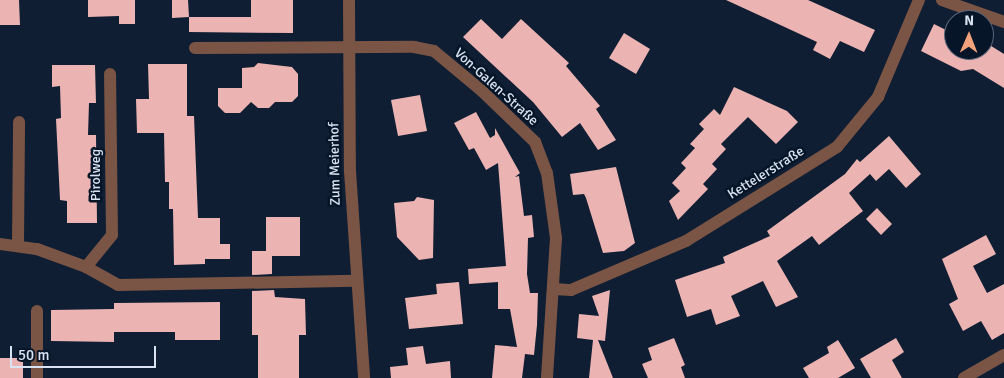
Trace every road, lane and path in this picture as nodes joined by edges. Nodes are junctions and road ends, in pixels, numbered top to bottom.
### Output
1 (349, 0) edge
2 (919, 0) edge
3 (942, 0) edge
4 (1004, 22) edge
5 (348, 47) junction
6 (195, 48) dead end
7 (110, 74) dead end
8 (19, 122) dead end
9 (0, 244) edge
10 (18, 244) junction
11 (86, 267) junction
12 (355, 281) junction
13 (555, 289) junction
14 (37, 311) dead end
15 (1004, 355) edge
16 (37, 378) edge
17 (364, 378) edge
18 (547, 378) edge
19 (964, 378) edge

1 - 5 street, Zum Meierhof
2 - 13 street, Kettelerstraße
3 - 4 street
5 - 6 street
5 - 12 street, Zum Meierhof
5 - 13 street, Von-Galen-Straße
7 - 11 street, Pirolweg
8 - 10 street
9 - 10 street
10 - 11 street
11 - 12 street
12 - 17 street, Zum Meierhof
13 - 18 street, Von-Galen-Straße
14 - 16 street
15 - 19 street

